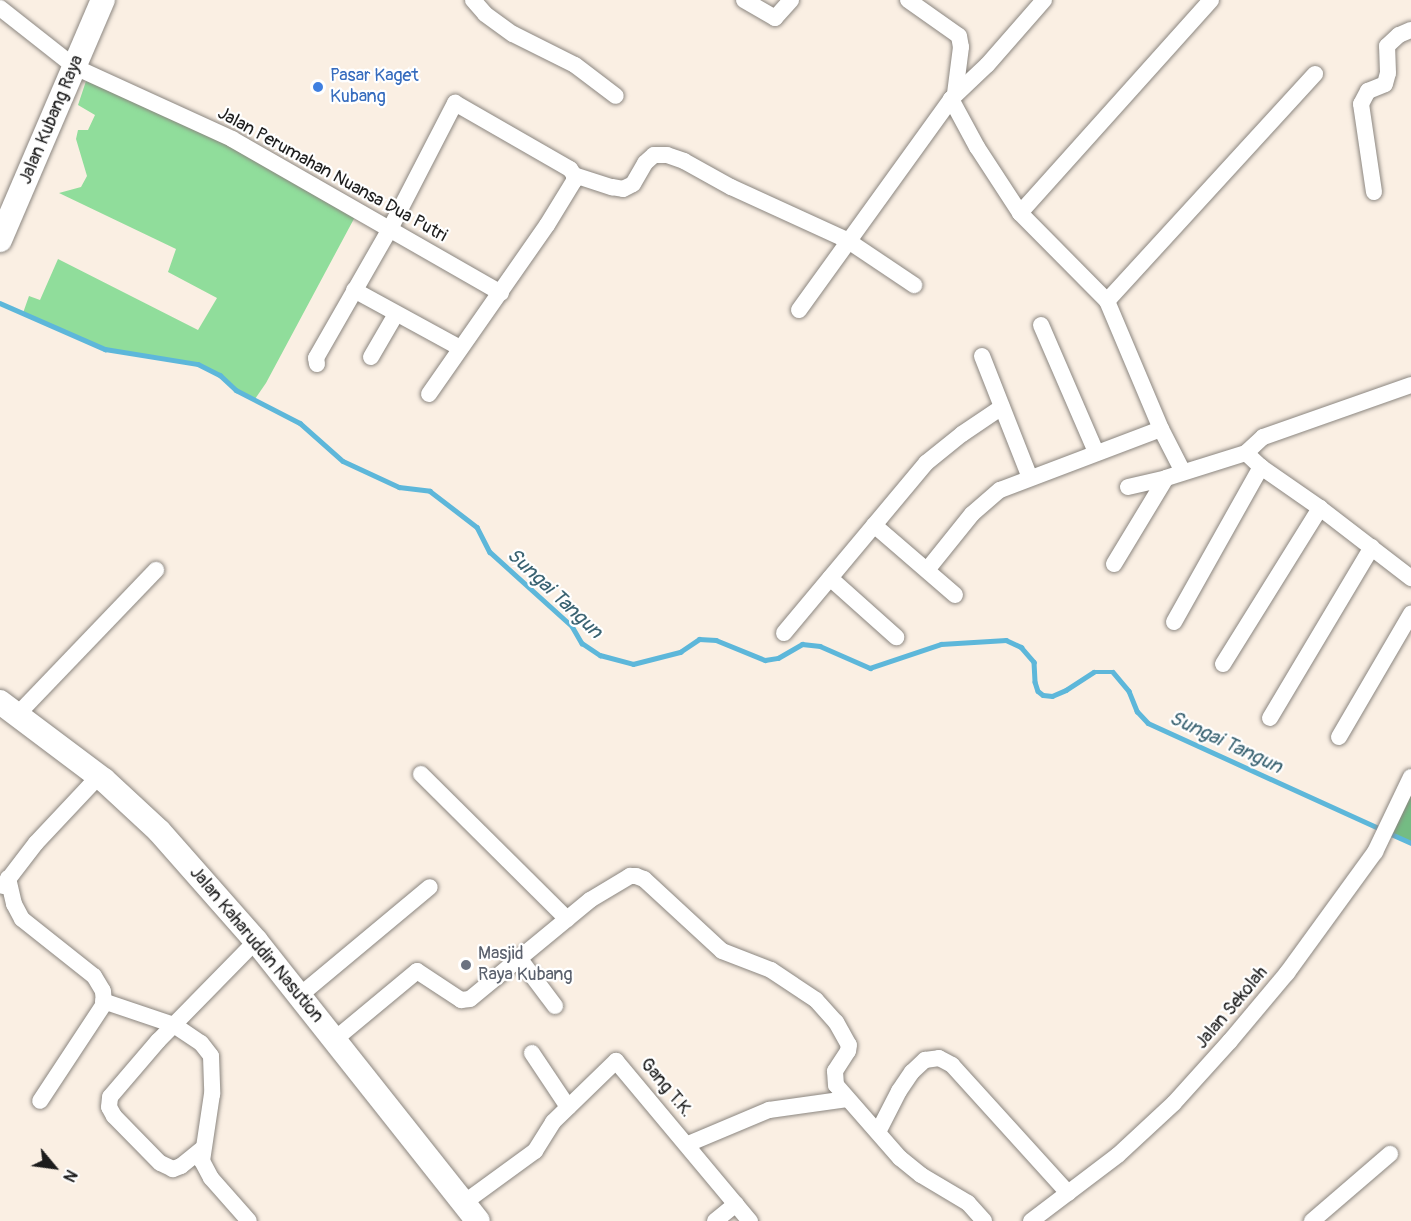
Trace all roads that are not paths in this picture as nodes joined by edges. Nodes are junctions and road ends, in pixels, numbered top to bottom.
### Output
1 (103, 0) edge
2 (473, 0) edge
3 (744, 0) edge
4 (785, 0) edge
5 (791, 0) edge
6 (908, 0) edge
7 (1043, 0) edge
8 (1211, 0) edge
9 (0, 9) edge
10 (775, 18) junction
11 (1411, 30) edge
12 (75, 67) junction
13 (1315, 74) dead end
14 (616, 96) dead end
15 (953, 96) junction
16 (574, 175) junction
17 (1374, 192) dead end
18 (1020, 213) junction
19 (391, 227) junction
20 (0, 240) edge
21 (847, 240) junction
22 (914, 285) dead end
23 (354, 290) junction
24 (501, 293) junction
25 (1107, 301) junction
26 (799, 310) dead end
27 (396, 314) junction
28 (1041, 325) dead end
29 (460, 348) junction
30 (982, 356) dead end
31 (371, 357) dead end
32 (317, 364) dead end
33 (1411, 385) edge
34 (429, 394) dead end
35 (1002, 407) junction
36 (1161, 429) junction
37 (1096, 452) junction
38 (1246, 453) junction
39 (1261, 467) junction
40 (1183, 472) junction
41 (1030, 478) junction
42 (1166, 478) junction
43 (1128, 487) dead end
44 (1320, 508) junction
45 (874, 525) junction
46 (1372, 547) junction
47 (1114, 564) dead end
48 (156, 570) dead end
49 (927, 570) junction
50 (830, 578) junction
51 (1411, 578) edge
52 (955, 595) dead end
53 (1411, 614) edge
54 (1173, 622) dead end
55 (784, 633) dead end
56 (896, 638) dead end
57 (1223, 664) dead end
58 (9, 709) edge
59 (1270, 718) dead end
60 (1340, 737) dead end
61 (421, 774) dead end
62 (99, 776) junction
63 (1411, 777) edge
64 (4, 884) edge
65 (430, 887) dead end
66 (567, 919) junction
67 (256, 941) junction
68 (519, 958) junction
69 (299, 996) junction
70 (103, 1001) junction
71 (555, 1006) dead end
72 (174, 1025) junction
73 (334, 1040) junction
74 (532, 1053) dead end
75 (847, 1099) junction
76 (40, 1101) dead end
77 (568, 1107) junction
78 (878, 1132) junction
79 (688, 1144) junction
80 (202, 1149) junction
81 (1390, 1154) dead end
82 (1068, 1193) junction
83 (736, 1204) junction
84 (472, 1211) edge
85 (249, 1221) edge
86 (715, 1221) edge
87 (750, 1221) edge
88 (984, 1221) edge
89 (1032, 1221) edge
90 (1312, 1221) edge

1 - 12 highway, Jalan Kubang Raya
2 - 14 street
3 - 10 street
4 - 10 street
5 - 10 street
6 - 15 street
7 - 15 street
8 - 18 street
9 - 12 street, Jalan Perumahan Nuansa Dua Putri
11 - 17 street
12 - 19 street, Jalan Perumahan Nuansa Dua Putri
12 - 20 highway, Jalan Kubang Raya
13 - 25 street
15 - 18 street
15 - 21 street
16 - 19 street
16 - 21 street
16 - 24 street
18 - 25 street
19 - 23 street
19 - 24 street, Jalan Perumahan Nuansa Dua Putri
21 - 22 street
21 - 26 street
23 - 27 street
23 - 32 street
24 - 29 street
25 - 36 street
27 - 29 street
27 - 31 street
28 - 37 street
29 - 34 street
30 - 35 street
33 - 38 street
35 - 41 street
35 - 45 street
36 - 37 street
36 - 40 street
37 - 41 street
38 - 39 street
38 - 40 street
39 - 44 street
39 - 54 street
40 - 42 street
41 - 49 street
42 - 43 street
42 - 47 street
44 - 46 street
44 - 57 street
45 - 49 street
45 - 50 street
46 - 51 street
46 - 59 street
48 - 58 street
49 - 52 street
50 - 55 street
50 - 56 street
53 - 60 street
58 - 62 highway, Jalan Kaharuddin Nasution
61 - 66 street
62 - 64 street
62 - 67 highway, Jalan Kaharuddin Nasution
63 - 82 street, Jalan Sekolah
64 - 70 street
65 - 69 street
66 - 68 street
66 - 75 street
67 - 69 highway, Jalan Kaharuddin Nasution
67 - 72 street
68 - 71 street
68 - 73 street
69 - 73 highway, Jalan Kaharuddin Nasution
70 - 72 street
70 - 76 street
72 - 80 street
72 - 80 street
73 - 84 highway, Jalan Kaharuddin Nasution
74 - 77 street
75 - 78 street
75 - 79 street
77 - 79 street, Gang T.K.
77 - 84 street, Gang T.K.
78 - 82 street
78 - 88 street
79 - 83 street, Gang T.K.
80 - 85 street
81 - 90 street
82 - 89 street, Jalan Sekolah
83 - 86 street
83 - 87 street, Gang T.K.

